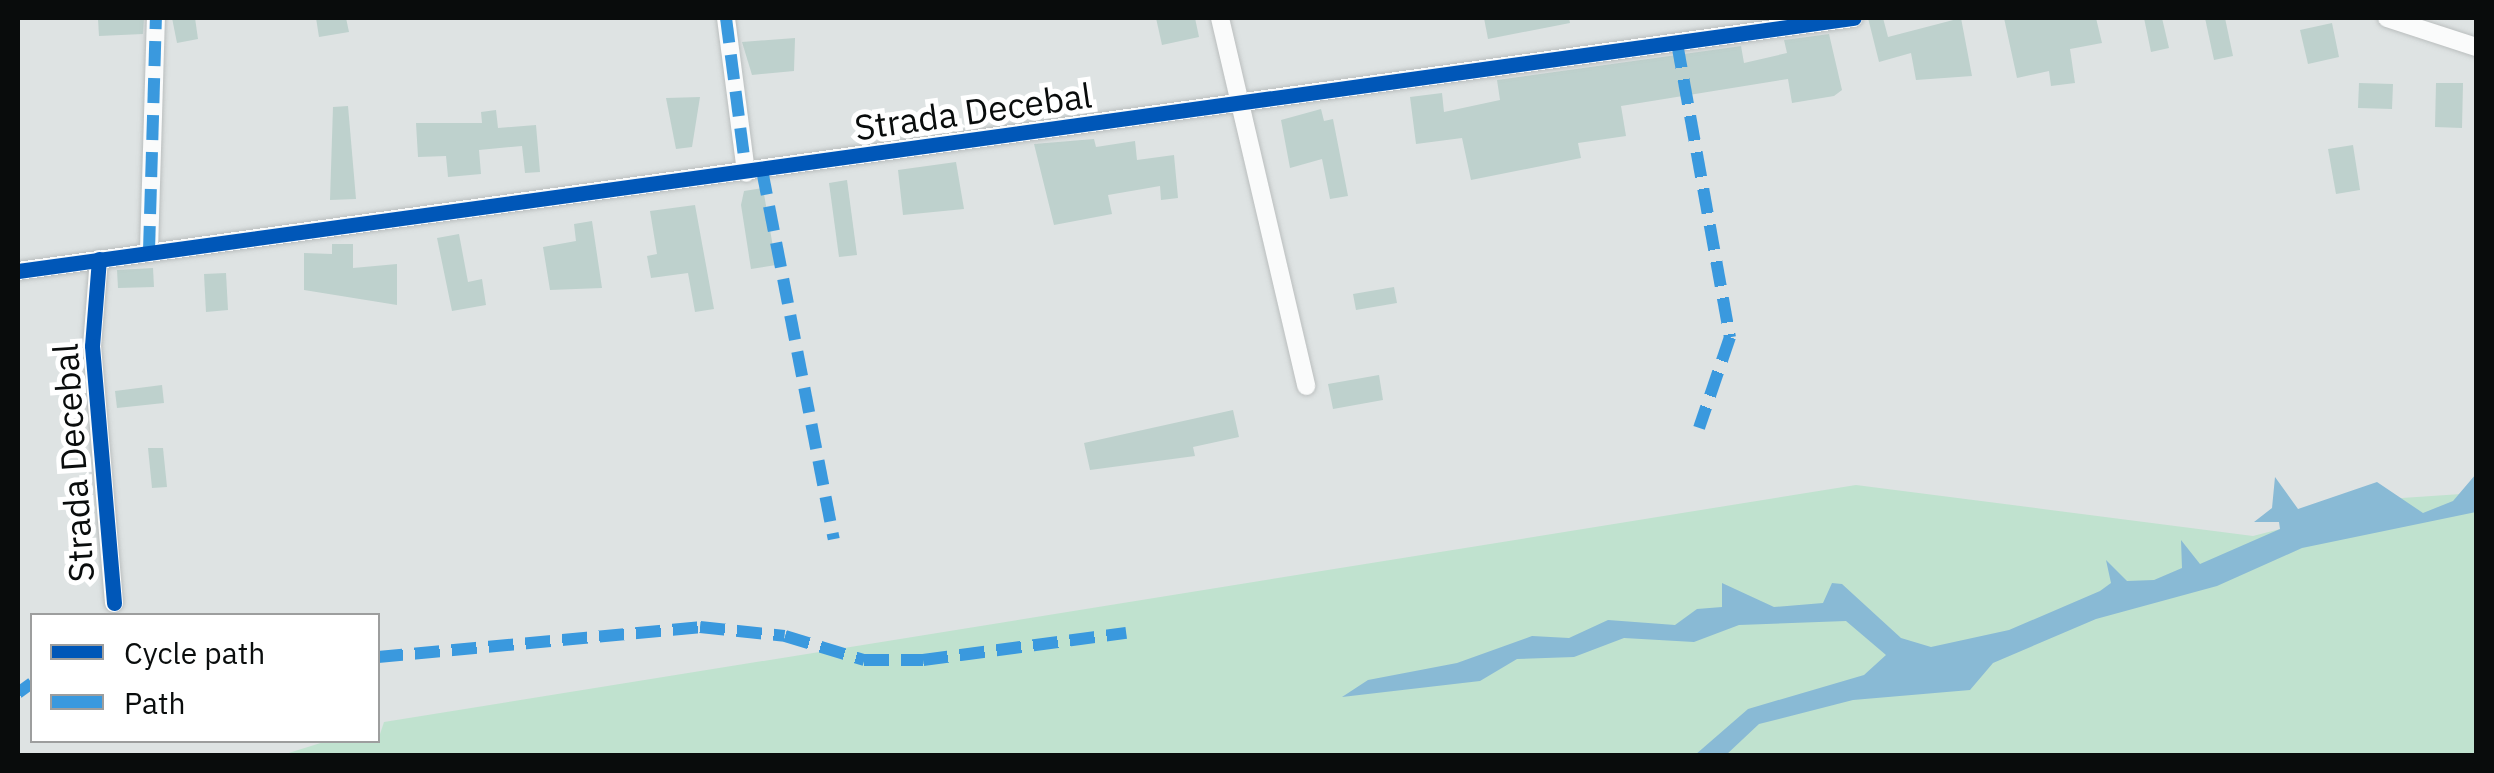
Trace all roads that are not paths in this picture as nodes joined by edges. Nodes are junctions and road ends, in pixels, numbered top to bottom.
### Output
1 (156, 18) edge
2 (726, 18) edge
3 (1220, 18) edge
4 (1854, 18) edge
5 (2386, 18) edge
6 (2476, 48) edge
7 (1241, 104) junction
8 (746, 173) junction
9 (149, 251) junction
10 (99, 259) junction
11 (18, 271) edge
12 (1306, 386) dead end
13 (114, 603) dead end

1 - 9 street
2 - 8 street
3 - 7 street
4 - 7 street, Strada Decebal
5 - 6 street
7 - 8 street, Strada Decebal
7 - 12 street
8 - 9 street, Strada Decebal
9 - 10 street, Strada Decebal
10 - 11 street, Strada Decebal
10 - 13 street, Strada Decebal

